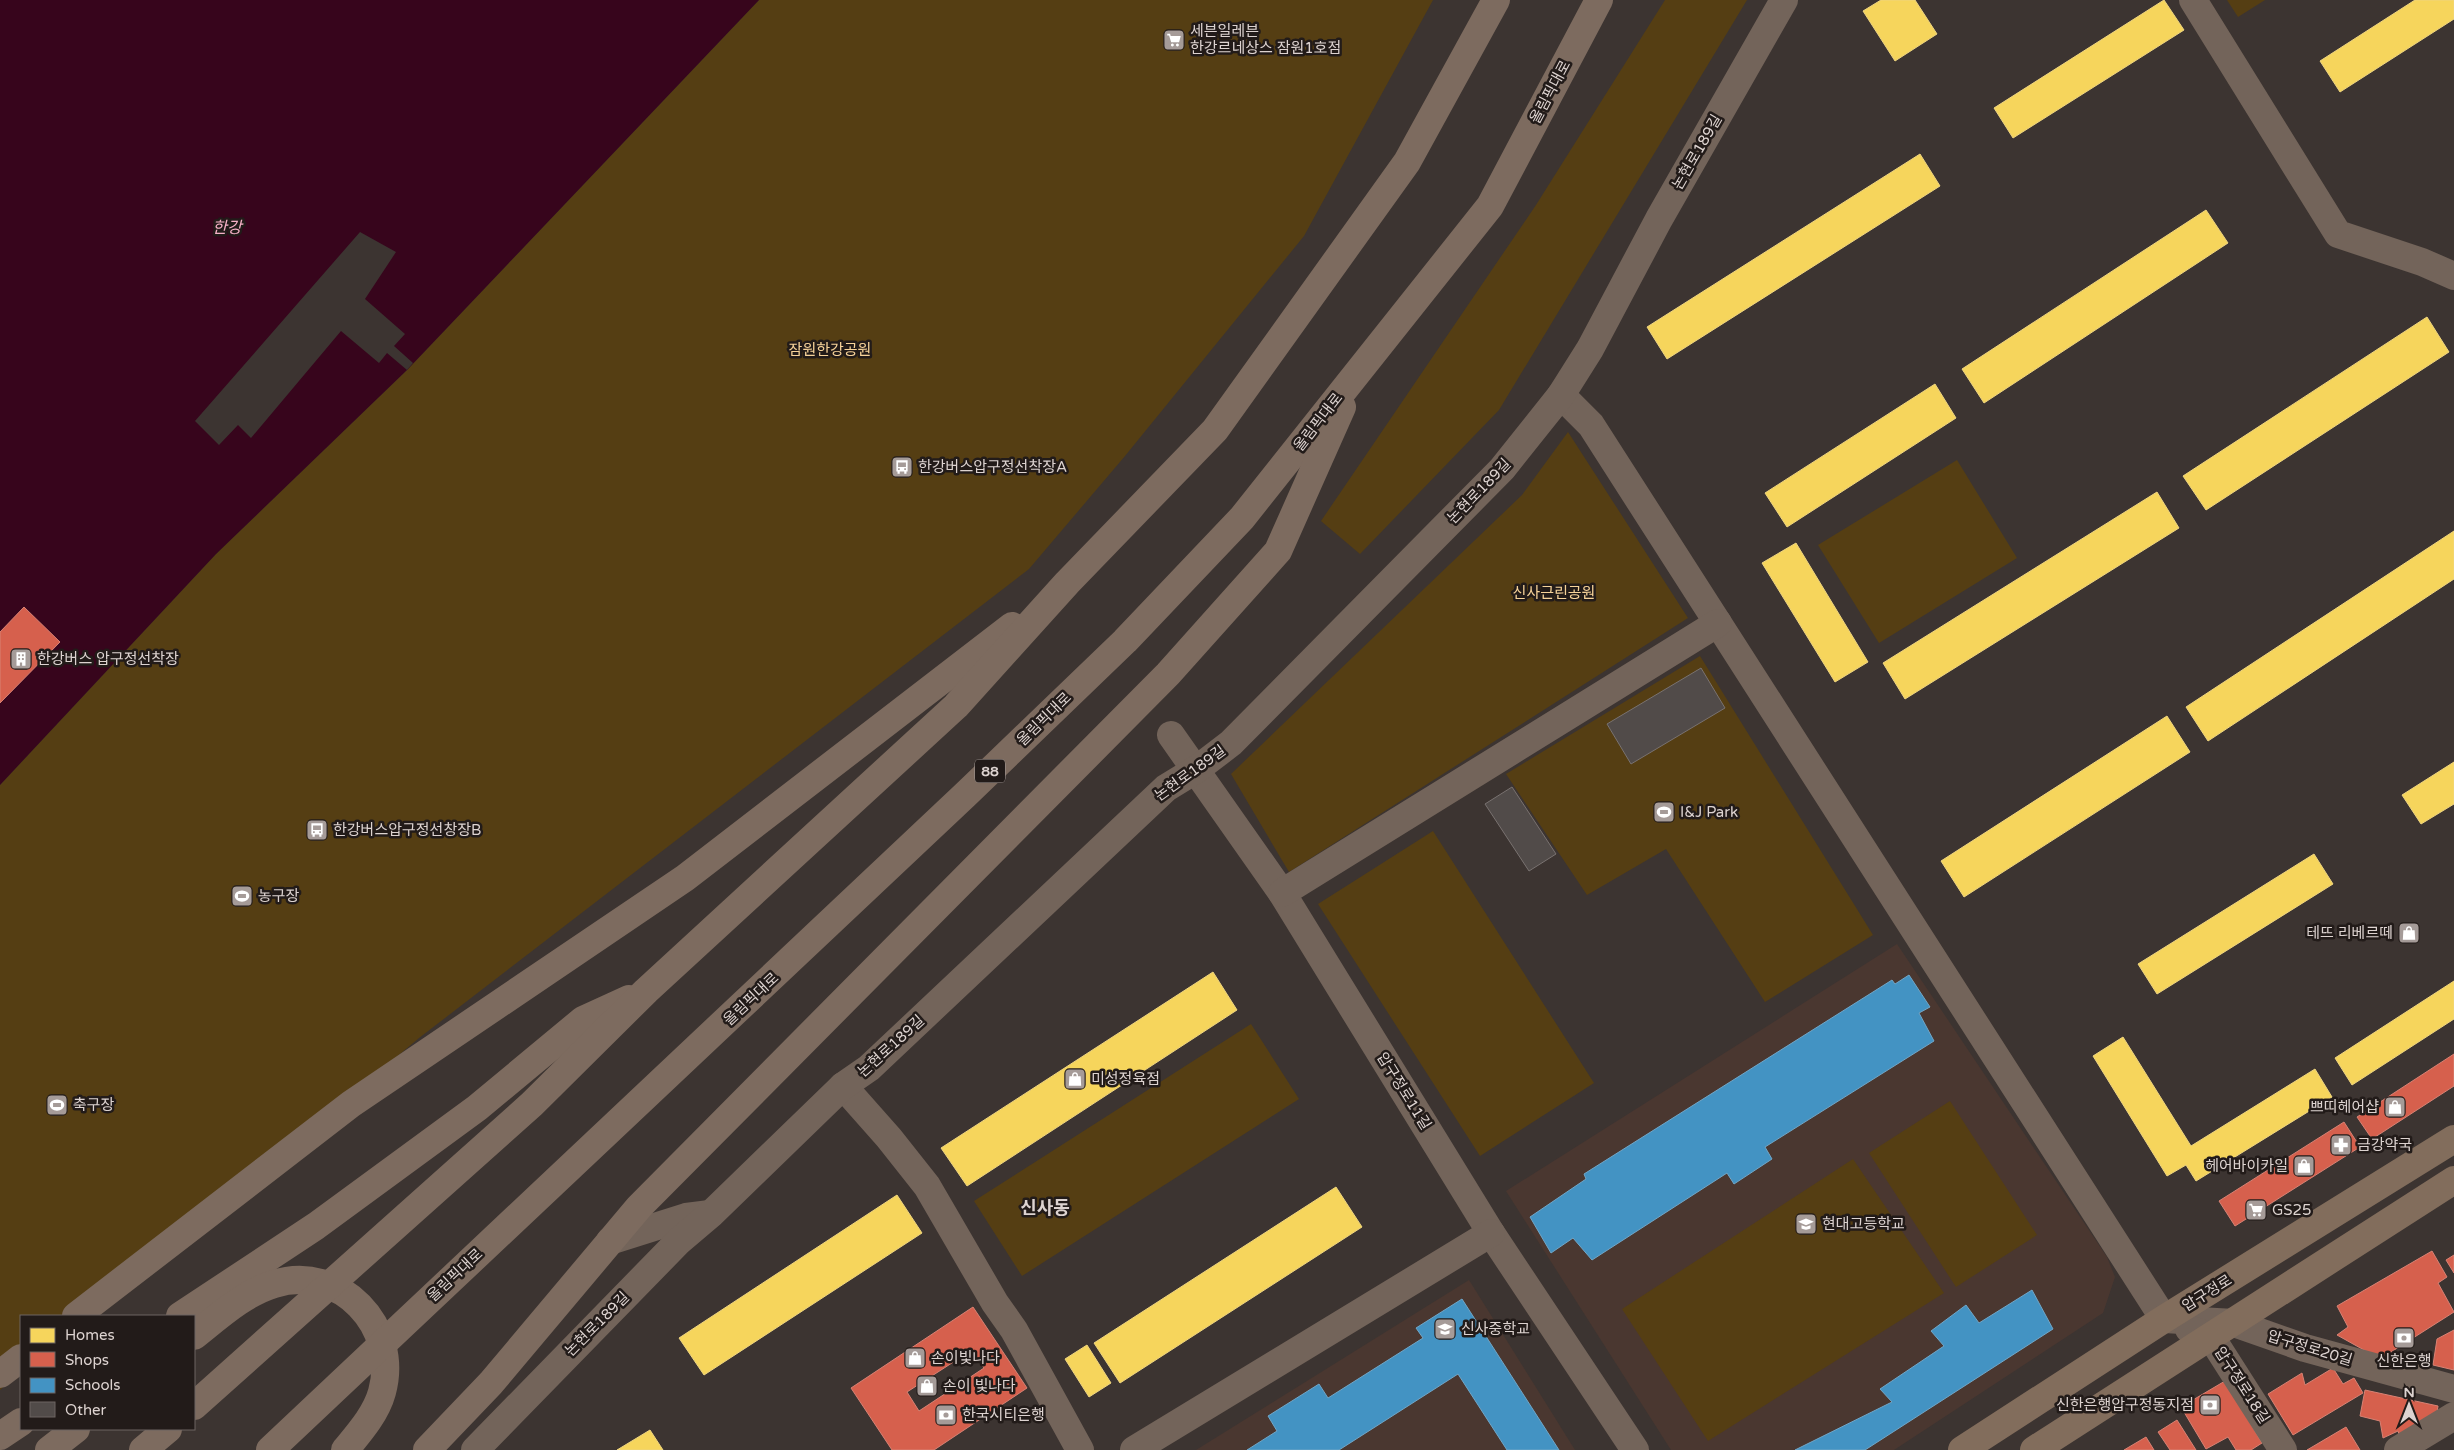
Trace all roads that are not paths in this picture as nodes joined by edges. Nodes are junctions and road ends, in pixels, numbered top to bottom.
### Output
1 (1496, 0) edge
2 (1599, 0) edge
3 (1784, 0) edge
4 (2193, 0) edge
5 (2454, 276) edge
6 (1359, 369) junction
7 (1560, 395) junction
8 (1067, 583) junction
9 (1718, 623) junction
10 (1171, 735) dead end
11 (1197, 770) junction
12 (1282, 893) junction
13 (646, 991) junction
14 (842, 1086) junction
15 (2454, 1139) edge
16 (2454, 1180) edge
17 (712, 1213) junction
18 (1491, 1233) junction
19 (610, 1241) junction
20 (77, 1315) edge
21 (182, 1315) edge
22 (2164, 1319) junction
23 (2222, 1330) junction
24 (195, 1335) edge
25 (20, 1359) edge
26 (0, 1374) edge
27 (2454, 1389) edge
28 (195, 1405) edge
29 (2454, 1416) edge
30 (20, 1423) edge
31 (75, 1430) edge
32 (167, 1430) edge
33 (0, 1436) edge
34 (49, 1450) edge
35 (143, 1450) edge
36 (270, 1450) edge
37 (346, 1450) edge
38 (427, 1450) edge
39 (475, 1450) edge
40 (1080, 1450) edge
41 (1134, 1450) edge
42 (1635, 1450) edge
43 (1962, 1450) edge
44 (2034, 1450) edge
45 (2284, 1450) edge
46 (2398, 1450) edge

1 - 8 highway
2 - 6 highway, 올림픽대로 / 88
3 - 7 street, 논현로189길
4 - 5 street
6 - 19 highway
6 - 36 highway, 올림픽대로 / 88
7 - 9 street
7 - 11 street, 논현로189길
8 - 13 highway
8 - 20 highway
9 - 12 street
9 - 22 street
10 - 11 street, 압구정로11길
11 - 12 street, 압구정로11길
11 - 14 street, 논현로189길
12 - 18 street, 압구정로11길
13 - 21 highway
13 - 28 highway
14 - 17 street, 논현로189길
14 - 40 street
15 - 22 main road, 압구정로
16 - 23 main road
17 - 19 street
17 - 39 street, 논현로189길
18 - 41 street
18 - 42 street, 압구정로11길
19 - 38 highway
22 - 23 street, 압구정로20길
22 - 43 main road, 압구정로
23 - 27 street, 압구정로20길
23 - 44 main road
23 - 45 street, 압구정로18길
24 - 37 highway
25 - 26 highway
29 - 46 street
30 - 33 highway
31 - 34 highway
32 - 35 highway

